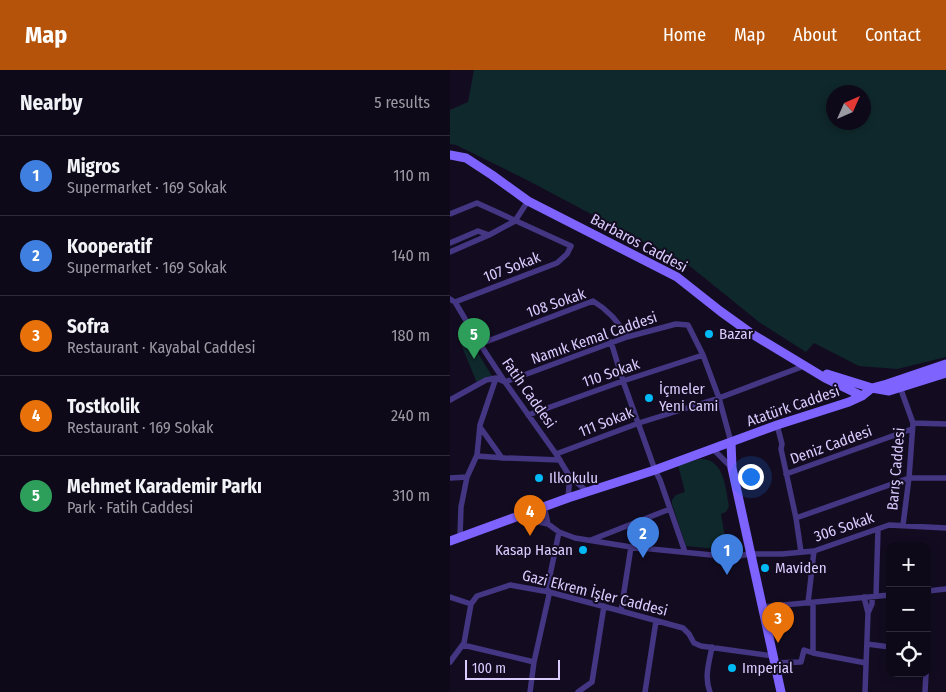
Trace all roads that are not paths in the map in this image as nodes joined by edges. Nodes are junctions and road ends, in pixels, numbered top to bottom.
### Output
1 (450, 155) edge
2 (528, 201) junction
3 (450, 214) edge
4 (516, 220) junction
5 (490, 236) junction
6 (450, 243) edge
7 (450, 252) edge
8 (453, 301) edge
9 (627, 337) junction
10 (611, 342) junction
11 (480, 344) junction
12 (703, 355) junction
13 (946, 364) edge
14 (808, 367) junction
15 (946, 373) edge
16 (496, 378) junction
17 (623, 381) junction
18 (505, 382) junction
19 (872, 388) junction
20 (900, 388) junction
21 (862, 396) junction
22 (719, 398) junction
23 (450, 400) edge
24 (528, 416) junction
25 (639, 423) junction
26 (946, 424) edge
27 (778, 425) junction
28 (913, 426) junction
29 (480, 427) junction
30 (731, 442) junction
31 (717, 447) junction
32 (477, 456) junction
33 (558, 457) junction
34 (502, 458) junction
35 (732, 468) junction
36 (655, 470) junction
37 (786, 474) junction
38 (467, 477) junction
39 (570, 477) junction
40 (450, 478) edge
41 (910, 478) junction
42 (946, 478) edge
43 (588, 492) junction
44 (568, 498) junction
45 (544, 506) junction
46 (670, 509) junction
47 (515, 517) junction
48 (796, 518) junction
49 (548, 524) junction
50 (903, 525) junction
51 (878, 528) junction
52 (946, 528) edge
53 (559, 532) junction
54 (460, 537) junction
55 (450, 540) edge
56 (590, 540) junction
57 (631, 547) junction
58 (814, 551) junction
59 (685, 552) junction
60 (801, 552) junction
61 (750, 554) junction
62 (946, 589) edge
63 (931, 591) edge
64 (549, 592) junction
65 (886, 595) edge
66 (874, 596) junction
67 (450, 598) edge
68 (864, 598) junction
69 (810, 603) junction
70 (471, 604) junction
71 (604, 606) junction
72 (762, 607) junction
73 (621, 611) junction
74 (868, 612) junction
75 (656, 621) junction
76 (867, 644) junction
77 (463, 645) junction
78 (886, 646) edge
79 (712, 647) junction
80 (813, 653) junction
81 (773, 659) junction
82 (450, 662) edge
83 (534, 662) junction
84 (866, 663) junction
85 (926, 677) edge
86 (530, 692) edge
87 (578, 692) edge
88 (645, 692) edge
89 (710, 692) edge
90 (780, 692) edge
91 (865, 692) edge
92 (925, 692) edge

1 - 2 street, Barbaros Caddesi
2 - 4 street
2 - 14 street, Barbaros Caddesi
3 - 4 street
4 - 5 street
4 - 8 street, 107 Sokak
5 - 6 street
5 - 7 street
8 - 11 street, Fatih Caddesi
9 - 10 street, Namık Kemal Caddesi
9 - 11 street, 108 Sokak
9 - 12 street, Namık Kemal Caddesi
10 - 17 street
10 - 18 street, Namık Kemal Caddesi
11 - 18 street, Fatih Caddesi
12 - 17 street, 110 Sokak
12 - 22 street, Namık Kemal Caddesi
13 - 19 street, Atatürk Caddesi
14 - 19 street, Atatürk Caddesi
14 - 21 street, Barbaros Caddesi
14 - 22 street, 111 Sokak
15 - 20 street, Atatürk Caddesi
16 - 18 street
16 - 23 street
16 - 29 street
17 - 24 street, 110 Sokak
17 - 25 street
18 - 24 street, Fatih Caddesi
19 - 20 street, Atatürk Caddesi
19 - 21 street, Atatürk Caddesi
20 - 28 street, Barış Caddesi
21 - 27 street, Atatürk Caddesi
22 - 25 street, 111 Sokak
22 - 30 street, Namık Kemal Caddesi
24 - 33 street, Fatih Caddesi
25 - 33 street, 111 Sokak
25 - 36 street
26 - 28 street, Deniz Caddesi
27 - 30 street, Atatürk Caddesi
27 - 37 street
28 - 37 street, Deniz Caddesi
28 - 41 street, Barış Caddesi
29 - 32 street
29 - 34 street
30 - 31 street, Atatürk Caddesi
30 - 35 street
31 - 35 street
31 - 36 street, Atatürk Caddesi
32 - 34 street
32 - 38 street
33 - 34 street
33 - 39 street, Fatih Caddesi
35 - 61 street
36 - 43 street, Atatürk Caddesi
36 - 46 street
37 - 48 street
38 - 40 street
38 - 54 street
39 - 43 street, Fatih Caddesi
39 - 44 street
41 - 42 street
41 - 48 street
41 - 50 street, Barış Caddesi
43 - 44 street, Atatürk Caddesi
44 - 45 street, Atatürk Caddesi
45 - 47 street, Atatürk Caddesi
45 - 49 street
46 - 56 street
46 - 59 street
47 - 49 street
47 - 54 street, Atatürk Caddesi
48 - 60 street
49 - 53 street, 306 Sokak
50 - 51 street, 306 Sokak
50 - 52 street, 306 Sokak
51 - 58 street, 306 Sokak
51 - 66 street
53 - 56 street, 306 Sokak
53 - 64 street
54 - 55 street, Atatürk Caddesi
56 - 57 street, 306 Sokak
57 - 59 street, 306 Sokak
57 - 73 street
58 - 60 street, 306 Sokak
58 - 69 street
59 - 61 street, 306 Sokak
60 - 61 street, 306 Sokak
61 - 72 street
62 - 63 street
64 - 70 street, Gazi Ekrem İşler Caddesi
64 - 71 street, Gazi Ekrem İşler Caddesi
64 - 83 street
65 - 66 street
66 - 68 street
66 - 74 street
67 - 70 street
68 - 69 street
68 - 74 street
69 - 72 street
69 - 80 street
70 - 77 street
71 - 73 street, Gazi Ekrem İşler Caddesi
71 - 87 street
72 - 81 street
73 - 75 street, Gazi Ekrem İşler Caddesi
74 - 76 street
75 - 79 street, Gazi Ekrem İşler Caddesi
75 - 88 street
76 - 78 street
76 - 84 street
77 - 82 street
77 - 83 street
79 - 81 street, Gazi Ekrem İşler Caddesi
79 - 89 street
80 - 81 street, Gazi Ekrem İşler Caddesi
80 - 84 street
81 - 90 street
83 - 86 street
84 - 91 street
85 - 92 street

